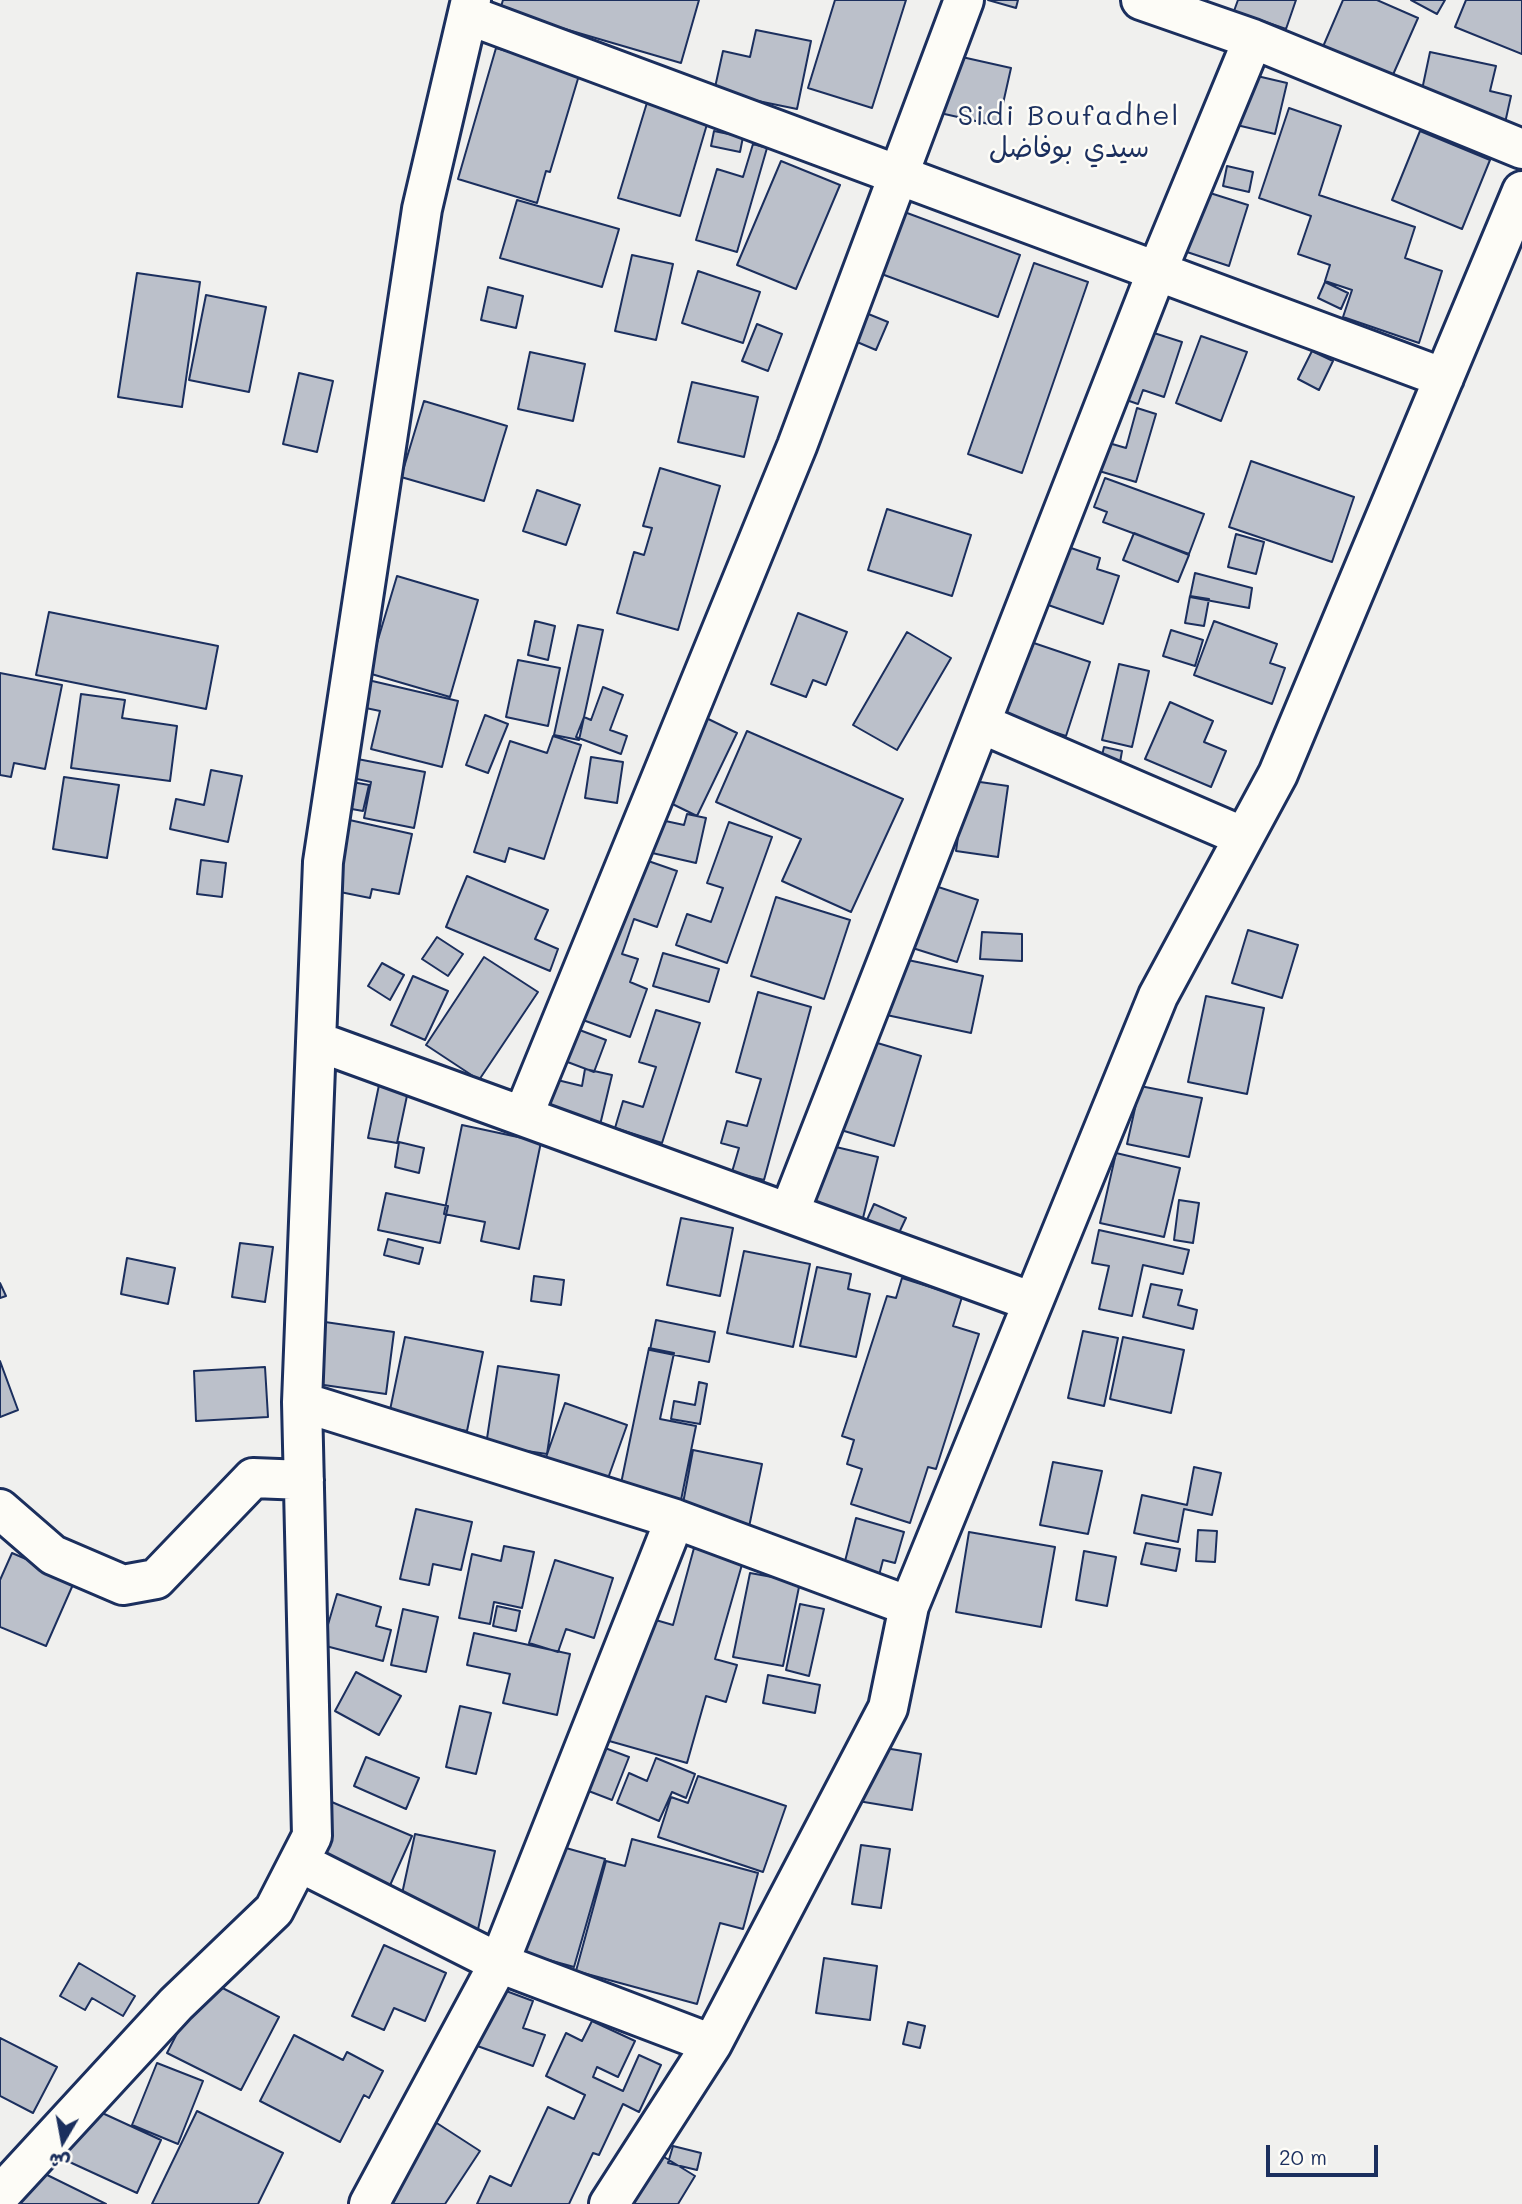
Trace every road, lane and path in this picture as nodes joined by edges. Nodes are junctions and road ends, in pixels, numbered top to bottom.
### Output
1 (964, 0) edge
2 (1142, 0) edge
3 (469, 8) edge
4 (1253, 39) junction
5 (1522, 149) edge
6 (900, 176) junction
7 (1522, 191) edge
8 (1157, 271) junction
9 (1444, 378) junction
10 (982, 724) junction
11 (1244, 837) junction
12 (316, 1041) junction
13 (523, 1116) junction
14 (789, 1213) junction
15 (1033, 1303) junction
16 (302, 1402) junction
17 (304, 1480) junction
18 (0, 1509) edge
19 (675, 1519) junction
20 (909, 1606) junction
21 (299, 1862) junction
22 (499, 1963) junction
23 (712, 2044) junction
24 (0, 2195) edge
25 (369, 2204) edge
26 (609, 2204) edge

1 - 6 street
2 - 4 street
3 - 6 street
3 - 12 street
4 - 5 street
4 - 8 street
6 - 8 street
6 - 13 street
7 - 9 street
8 - 9 street
8 - 10 street
9 - 11 street
10 - 11 street
10 - 14 street
11 - 15 street
12 - 13 street
12 - 16 street
13 - 14 street
14 - 15 street
15 - 20 street
16 - 17 street
16 - 19 street
17 - 18 street
17 - 21 street
19 - 20 street
19 - 22 street
20 - 23 street
21 - 22 street
21 - 24 street
22 - 23 street
22 - 25 street
23 - 26 street

